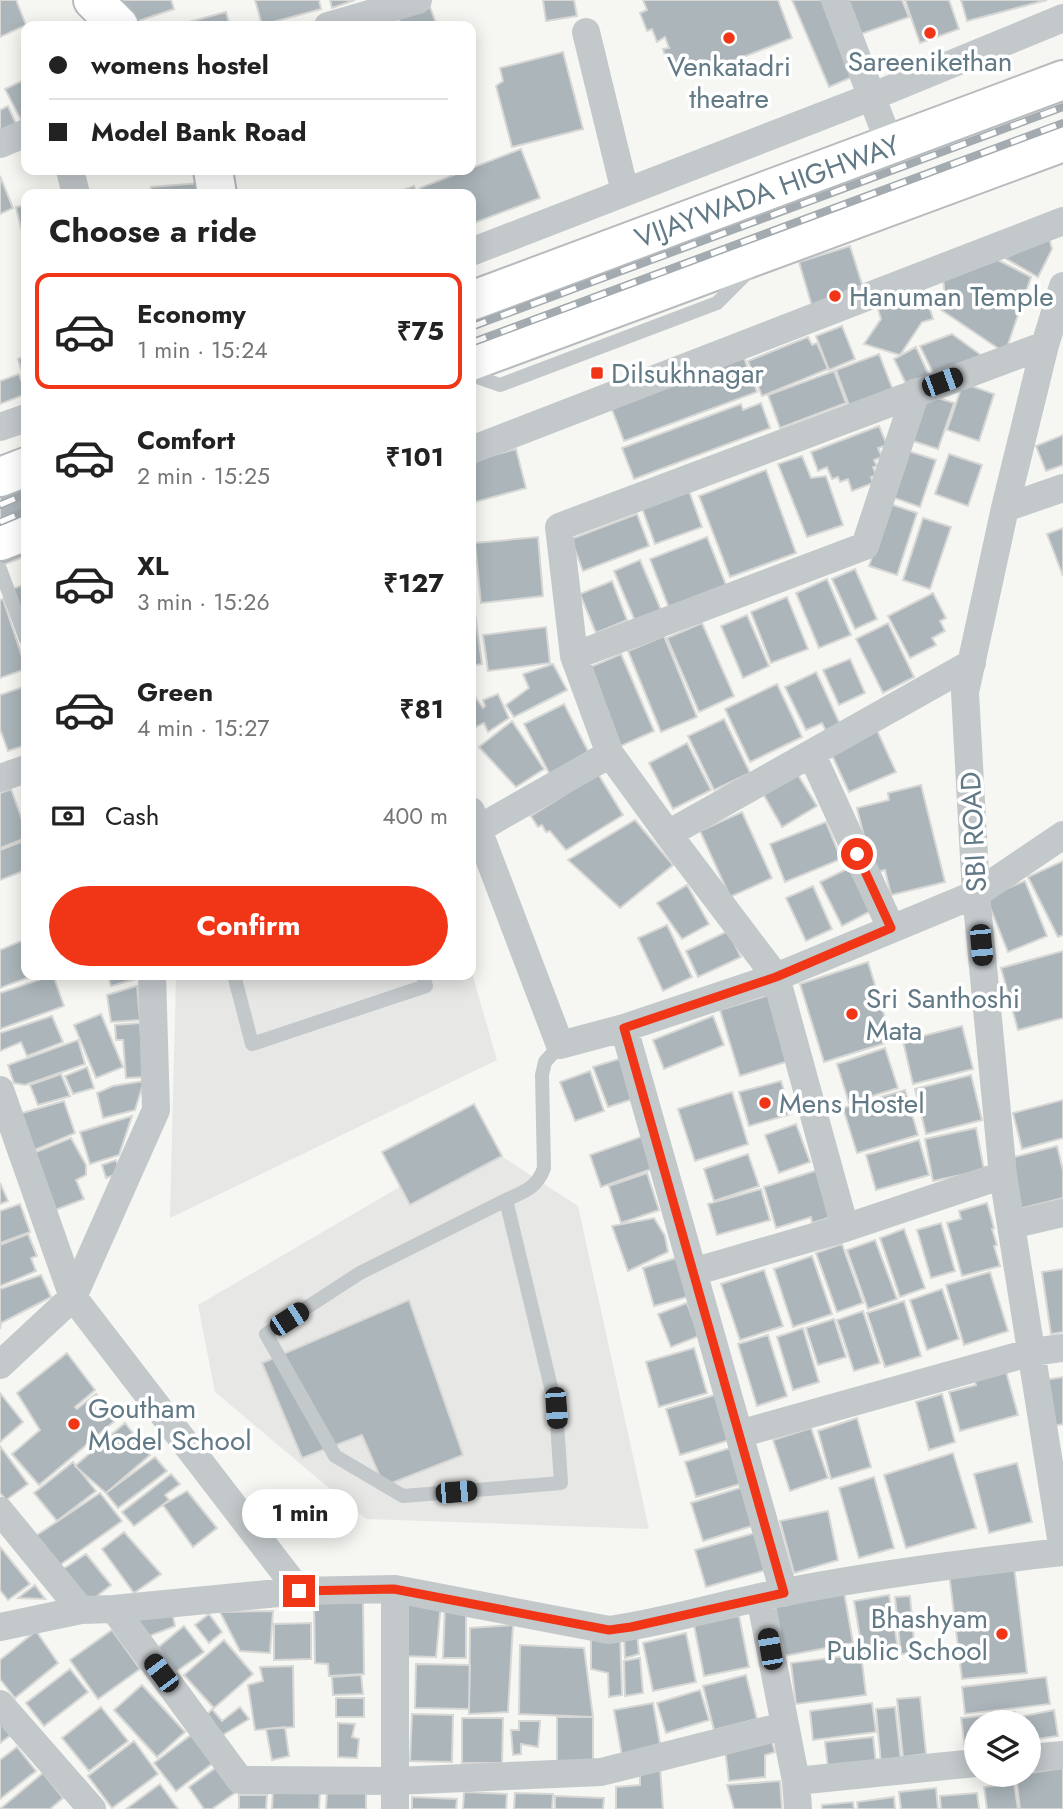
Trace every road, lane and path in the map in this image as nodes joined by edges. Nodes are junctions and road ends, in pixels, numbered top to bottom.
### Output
1 (93, 0) edge
2 (418, 0) edge
3 (835, 0) edge
4 (1063, 18) edge
5 (114, 21) edge
6 (345, 21) edge
7 (586, 32) dead end
8 (1063, 80) edge
9 (871, 97) junction
10 (21, 135) edge
11 (1063, 142) edge
12 (0, 144) edge
13 (890, 145) junction
14 (625, 192) junction
15 (1063, 221) edge
16 (476, 250) edge
17 (770, 250) junction
18 (1063, 286) edge
19 (476, 299) edge
20 (1045, 345) junction
21 (476, 359) edge
22 (476, 377) edge
23 (916, 392) junction
24 (21, 420) edge
25 (0, 427) edge
26 (476, 448) edge
27 (21, 469) edge
28 (0, 477) edge
29 (1063, 488) edge
30 (1005, 508) junction
31 (21, 533) edge
32 (0, 541) edge
33 (0, 569) edge
34 (21, 626) edge
35 (574, 656) junction
36 (972, 663) junction
37 (610, 754) junction
38 (812, 755) junction
39 (21, 771) edge
40 (0, 778) edge
41 (476, 819) edge
42 (476, 825) edge
43 (668, 834) junction
44 (1063, 835) edge
45 (976, 894) junction
46 (891, 928) junction
47 (776, 977) junction
48 (152, 980) edge
49 (235, 980) edge
50 (424, 980) edge
51 (624, 1028) junction
52 (561, 1045) junction
53 (0, 1090) edge
54 (1003, 1175) junction
55 (506, 1200) junction
56 (1063, 1213) edge
57 (1011, 1225) junction
58 (845, 1228) junction
59 (693, 1272) junction
60 (72, 1297) junction
61 (1063, 1348) edge
62 (1032, 1352) junction
63 (0, 1365) edge
64 (739, 1434) junction
65 (0, 1511) edge
66 (1063, 1552) edge
67 (394, 1589) junction
68 (299, 1591) junction
69 (772, 1595) junction
70 (114, 1609) junction
71 (81, 1610) junction
72 (0, 1627) edge
73 (0, 1704) edge
74 (784, 1726) junction
75 (1063, 1755) edge
76 (1041, 1757) edge
77 (964, 1764) edge
78 (396, 1781) junction
79 (796, 1781) junction
80 (92, 1809) edge
81 (395, 1809) edge
82 (798, 1809) edge

1 - 5 main road
2 - 6 street
3 - 9 street
4 - 9 street
7 - 14 street
8 - 13 main road, VIJAYWADA HIGHWAY
9 - 13 street
9 - 14 street
10 - 12 street
11 - 17 main road, VIJAYWADA HIGHWAY
13 - 19 main road, VIJAYWADA HIGHWAY
14 - 16 street
15 - 26 street
17 - 21 main road, VIJAYWADA HIGHWAY
17 - 22 lane
18 - 20 street, SBI ROAD
20 - 23 street
20 - 30 street, SBI ROAD
23 - 35 street
23 - 35 street
24 - 25 street
27 - 28 main road
29 - 30 street
30 - 36 street, SBI ROAD
31 - 32 main road
33 - 34 lane
35 - 37 street
36 - 38 street
36 - 45 street, SBI ROAD
37 - 41 street
37 - 43 street
38 - 43 street
38 - 46 street
39 - 40 street
42 - 52 street
43 - 47 street
44 - 45 street
45 - 46 street
45 - 54 street, SBI ROAD
46 - 47 street
47 - 51 street
47 - 58 street
48 - 60 street
49 - 50 lane
51 - 52 street
51 - 59 street
52 - 55 lane
53 - 60 street
54 - 57 street, SBI ROAD
54 - 58 street
55 - 55 lane
56 - 57 street
57 - 62 street, SBI ROAD
58 - 59 street
59 - 64 street
60 - 63 street
60 - 68 street
61 - 62 street
62 - 64 street
62 - 66 street, SBI ROAD
64 - 69 street
65 - 71 street
66 - 69 street
67 - 68 street
67 - 69 street
67 - 78 street
68 - 70 street
69 - 74 street
70 - 71 street
70 - 78 street
71 - 72 street
73 - 80 street
74 - 78 street
74 - 79 street
75 - 76 street
77 - 79 street
78 - 81 street
79 - 82 street

